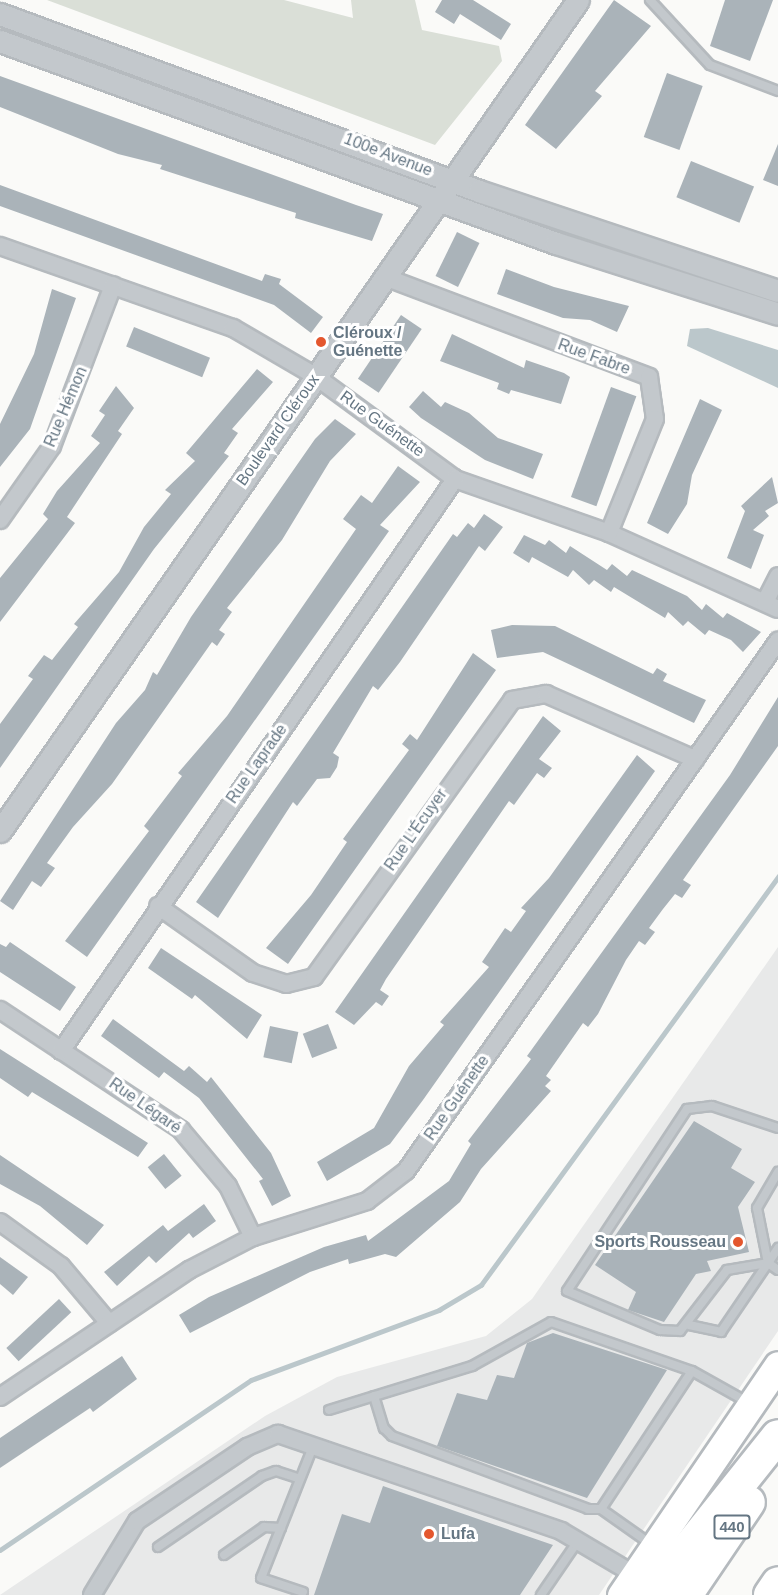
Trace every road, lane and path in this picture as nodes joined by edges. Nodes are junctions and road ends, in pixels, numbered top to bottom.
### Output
1 (578, 0) edge
2 (650, 0) edge
3 (0, 14) edge
4 (0, 41) edge
5 (778, 91) edge
6 (450, 179) junction
7 (435, 200) junction
8 (0, 246) edge
9 (385, 277) junction
10 (113, 285) junction
11 (778, 291) edge
12 (778, 314) edge
13 (315, 376) junction
14 (455, 479) junction
15 (0, 520) edge
16 (609, 532) junction
17 (778, 576) edge
18 (771, 605) edge
19 (778, 641) edge
20 (695, 759) junction
21 (0, 831) edge
22 (158, 906) junction
23 (0, 1010) edge
24 (61, 1051) junction
25 (778, 1128) edge
26 (778, 1172) edge
27 (0, 1221) edge
28 (253, 1237) junction
29 (778, 1248) edge
30 (768, 1263) junction
31 (778, 1270) edge
32 (109, 1323) junction
33 (688, 1325) junction
34 (778, 1365) edge
35 (692, 1371) junction
36 (374, 1396) junction
37 (0, 1397) edge
38 (751, 1405) junction
39 (329, 1410) dead end
40 (778, 1436) edge
41 (314, 1444) junction
42 (778, 1460) edge
43 (300, 1479) junction
44 (601, 1509) junction
45 (281, 1528) junction
46 (580, 1538) junction
47 (158, 1546) dead end
48 (654, 1547) junction
49 (224, 1555) dead end
50 (778, 1582) edge
51 (636, 1588) edge
52 (303, 1592) dead end
53 (92, 1595) edge
54 (542, 1595) edge
55 (686, 1595) edge
56 (770, 1595) edge

1 - 6 street, Boulevard Cléroux
2 - 5 lane
3 - 6 street, 100e Avenue
4 - 7 street, 100e Avenue
6 - 7 street, Boulevard Cléroux
6 - 11 street, 100e Avenue
7 - 9 street, Boulevard Cléroux
7 - 12 street, 100e Avenue
8 - 10 street, Rue Guénette
9 - 13 street, Boulevard Cléroux
9 - 16 street, Rue Fabre
10 - 13 street, Rue Guénette
10 - 15 street, Rue Hémon
13 - 14 street, Rue Guénette
13 - 21 street, Boulevard Cléroux
14 - 16 street, Rue Guénette
14 - 22 street, Rue Laprade
16 - 18 street, Rue Guénette
17 - 18 street, Rue Guénette
19 - 20 street, Rue Guénette
20 - 22 street, Rue L'Écuyer
20 - 28 street, Rue Guénette
22 - 24 street, Rue Laprade
23 - 24 street, Rue Légaré
24 - 28 street, Rue Légaré
25 - 33 lane
26 - 30 lane
27 - 32 street
28 - 32 street, Rue Guénette
29 - 30 lane
30 - 31 lane
30 - 33 lane
30 - 33 lane
32 - 37 street, Rue Guénette
34 - 38 main road
35 - 36 lane
35 - 38 lane
35 - 44 lane
36 - 39 lane
36 - 44 lane
38 - 48 main road
40 - 51 highway
41 - 43 lane
41 - 46 street
41 - 53 street
42 - 55 highway, 440
43 - 45 lane
43 - 47 lane
44 - 48 lane
45 - 49 lane
45 - 52 lane
46 - 51 street
46 - 54 lane
48 - 51 main road
50 - 56 highway

